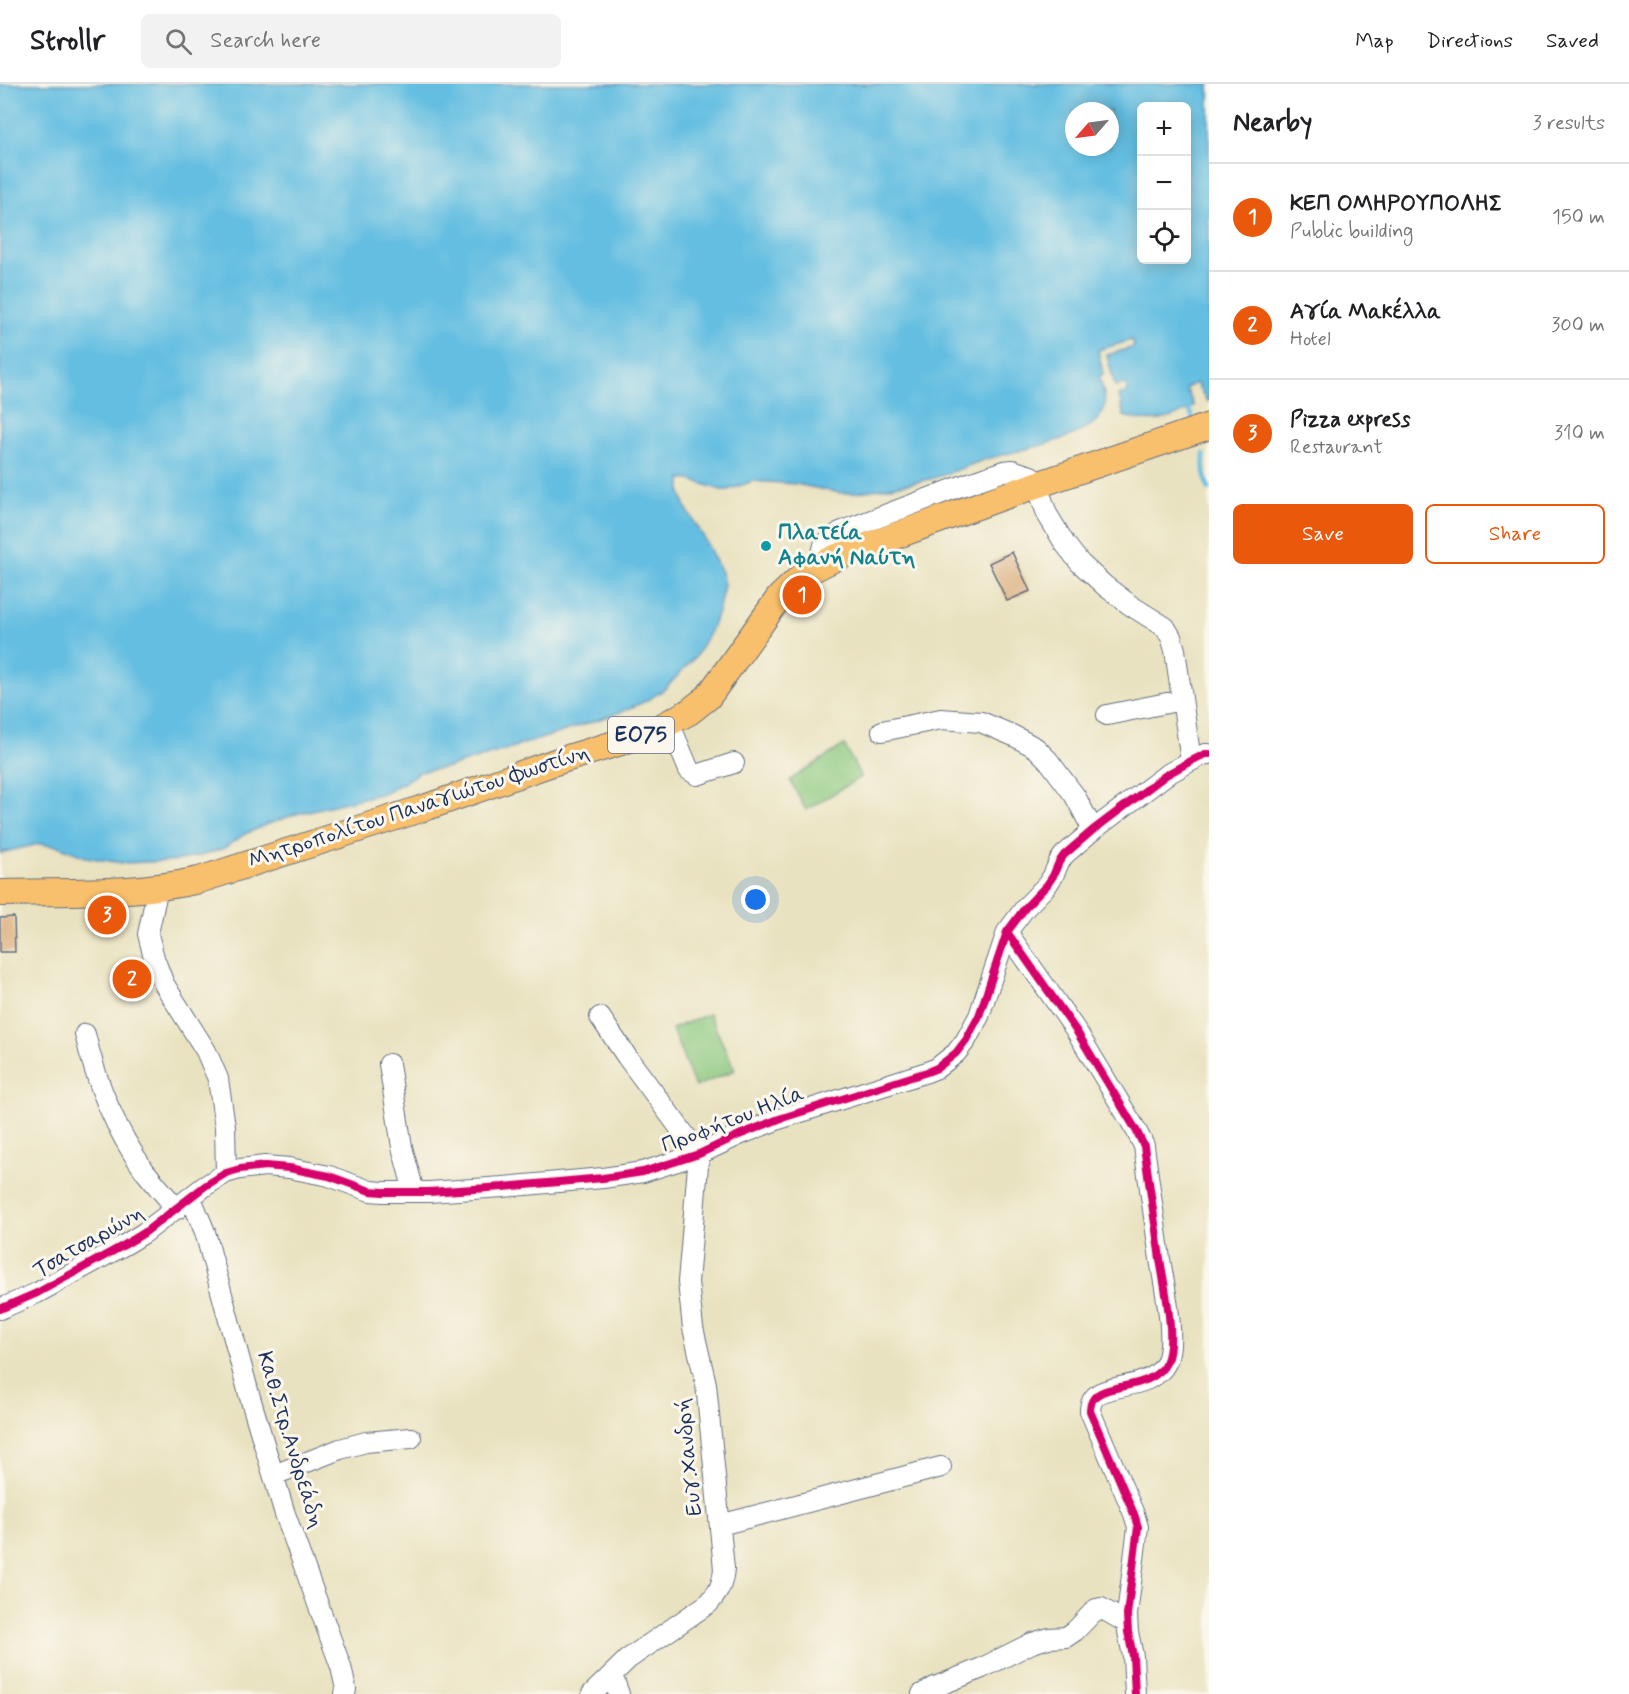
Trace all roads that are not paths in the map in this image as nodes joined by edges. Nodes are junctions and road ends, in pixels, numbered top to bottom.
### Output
1 (1209, 426) edge
2 (1209, 438) edge
3 (1038, 490) junction
4 (1182, 700) junction
5 (1107, 715) dead end
6 (882, 731) dead end
7 (673, 732) junction
8 (1200, 757) edge
9 (734, 763) dead end
10 (1093, 830) junction
11 (0, 893) edge
12 (157, 893) junction
13 (0, 903) edge
14 (1007, 932) junction
15 (600, 1017) dead end
16 (85, 1034) dead end
17 (389, 1064) dead end
18 (699, 1154) junction
19 (226, 1173) junction
20 (414, 1192) junction
21 (184, 1203) junction
22 (0, 1309) edge
23 (411, 1438) dead end
24 (941, 1467) dead end
25 (274, 1475) junction
26 (720, 1525) junction
27 (1127, 1623) junction
28 (612, 1675) junction
29 (345, 1694) edge
30 (592, 1694) edge
31 (619, 1694) edge
32 (922, 1694) edge
33 (1135, 1694) edge

1 - 3 main road, Μητροπολίτου Παναγιώτου Φωστίνη / ΕΟ75
2 - 3 main road, Μητροπολίτου Παναγιώτου Φωστίνη / ΕΟ75
3 - 4 street
3 - 7 main road, Μητροπολίτου Παναγιώτου Φωστίνη / ΕΟ75
3 - 12 main road, Μητροπολίτου Παναγιώτου Φωστίνη / ΕΟ75
4 - 5 street
4 - 8 street
6 - 10 street
7 - 9 street
7 - 12 main road, Μητροπολίτου Παναγιώτου Φωστίνη / ΕΟ75
8 - 10 street, Προφήτου Ηλία
10 - 14 street, Προφήτου Ηλία
11 - 12 main road, Μητροπολίτου Παναγιώτου Φωστίνη / ΕΟ75
12 - 13 main road, Μητροπολίτου Παναγιώτου Φωστίνη / ΕΟ75
12 - 19 street
14 - 18 street, Προφήτου Ηλία
14 - 27 street
15 - 18 street
16 - 21 street, Καθ.Στρ.Ανδρεάδη
17 - 20 street
18 - 20 street, Προφήτου Ηλία
18 - 26 street, Ευγ.Χανδρή
19 - 20 street, Προφήτου Ηλία
19 - 21 street, Προφήτου Ηλία
21 - 22 street, Τσατσαρώνη
21 - 25 street, Καθ.Στρ.Ανδρεάδη
23 - 25 street
24 - 26 street
25 - 29 street, Καθ.Στρ.Ανδρεάδη
26 - 28 street, Ευγ.Χανδρή
27 - 32 street
27 - 33 street
28 - 30 street, Ευγ.Χανδρή
28 - 31 street

